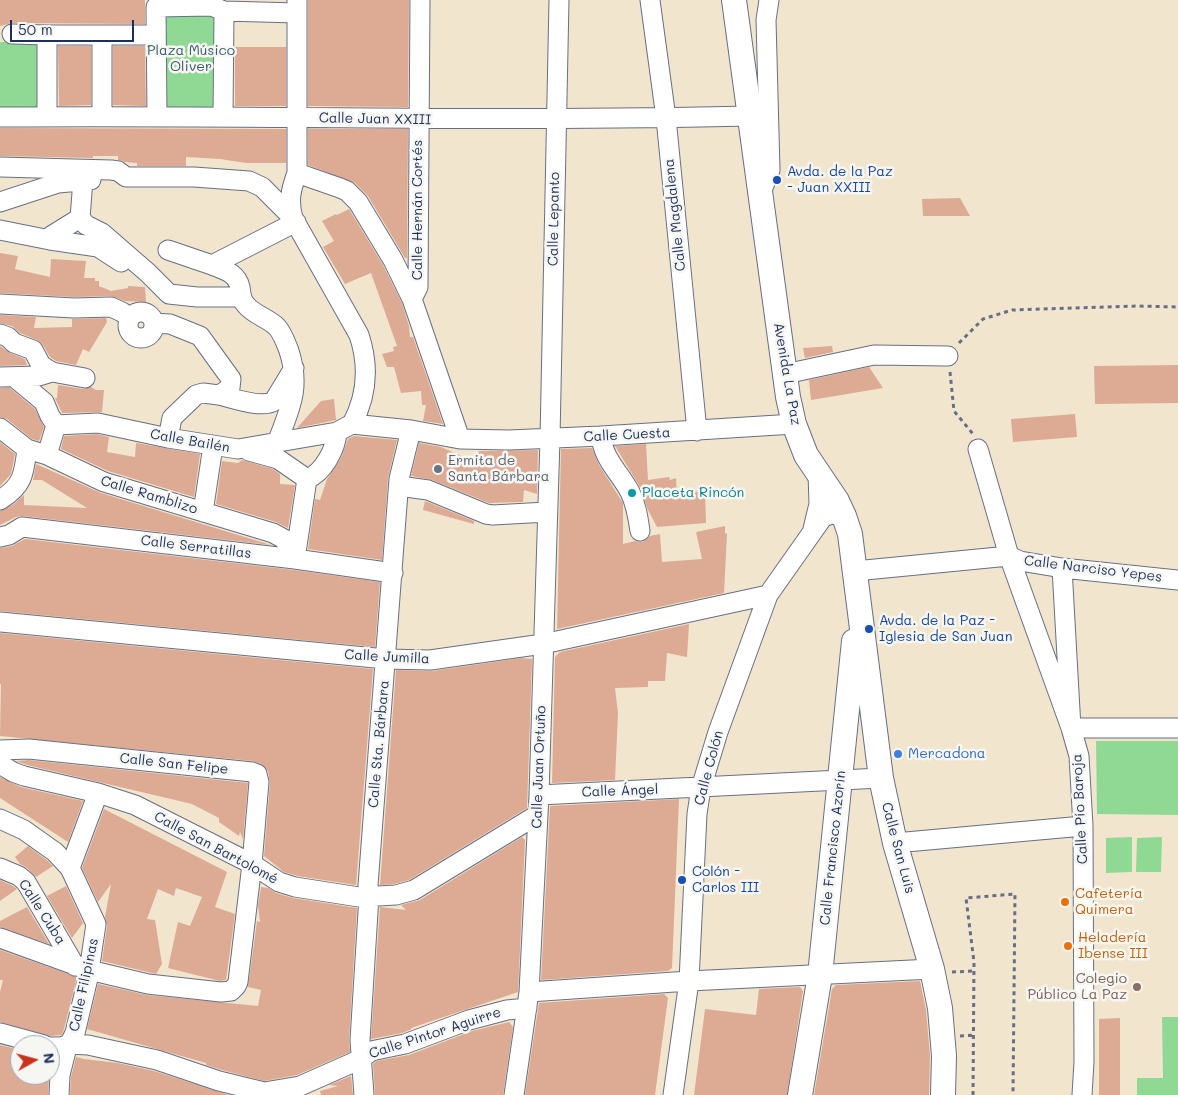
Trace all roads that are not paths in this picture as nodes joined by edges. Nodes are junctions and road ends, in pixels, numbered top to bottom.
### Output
1 (420, 0) edge
2 (560, 0) edge
3 (650, 0) edge
4 (769, 0) edge
5 (297, 6) edge
6 (738, 7) edge
7 (224, 12) junction
8 (12, 34) dead end
9 (47, 35) junction
10 (102, 35) junction
11 (156, 35) junction
12 (102, 116) junction
13 (157, 116) junction
14 (751, 116) junction
15 (0, 117) edge
16 (48, 117) junction
17 (223, 117) junction
18 (298, 118) junction
19 (666, 118) junction
20 (418, 119) junction
21 (557, 119) junction
22 (0, 167) edge
23 (297, 173) junction
24 (126, 177) junction
25 (83, 180) junction
26 (760, 196) junction
27 (0, 202) edge
28 (80, 218) junction
29 (295, 220) junction
30 (0, 230) edge
31 (50, 240) junction
32 (168, 250) dead end
33 (212, 265) junction
34 (150, 274) junction
35 (241, 297) junction
36 (412, 299) junction
37 (0, 304) edge
38 (5, 337) edge
39 (948, 356) road end
40 (294, 368) junction
41 (52, 372) junction
42 (785, 374) junction
43 (7, 377) edge
44 (84, 378) dead end
45 (219, 395) junction
46 (794, 424) junction
47 (56, 425) junction
48 (0, 428) edge
49 (344, 428) junction
50 (411, 430) junction
51 (697, 431) junction
52 (601, 436) junction
53 (168, 438) junction
54 (460, 439) junction
55 (550, 439) junction
56 (277, 443) junction
57 (213, 446) junction
58 (27, 449) junction
59 (238, 449) junction
60 (978, 449) road end
61 (47, 456) junction
62 (818, 474) junction
63 (307, 479) junction
64 (399, 486) junction
65 (0, 500) edge
66 (203, 512) junction
67 (547, 512) junction
68 (844, 516) junction
69 (813, 530) junction
70 (640, 531) dead end
71 (0, 537) edge
72 (1009, 556) junction
73 (295, 559) junction
74 (1062, 568) junction
75 (855, 570) junction
76 (393, 573) junction
77 (1178, 580) edge
78 (768, 595) junction
79 (858, 599) junction
80 (0, 622) edge
81 (543, 644) junction
82 (386, 659) junction
83 (1071, 728) junction
84 (1178, 728) edge
85 (0, 750) edge
86 (0, 764) edge
87 (881, 778) junction
88 (840, 780) junction
89 (701, 788) junction
90 (98, 793) junction
91 (539, 795) junction
92 (537, 815) junction
93 (0, 819) edge
94 (1083, 826) junction
95 (896, 844) junction
96 (252, 864) junction
97 (0, 868) edge
98 (70, 868) junction
99 (369, 896) junction
100 (0, 938) edge
101 (82, 968) junction
102 (938, 970) junction
103 (820, 975) junction
104 (689, 981) junction
105 (528, 1000) junction
106 (70, 1044) junction
107 (60, 1048) edge
108 (361, 1058) junction
109 (262, 1094) edge
110 (59, 1095) edge
111 (364, 1095) edge
112 (514, 1095) edge
113 (673, 1095) edge
114 (800, 1095) edge
115 (943, 1095) edge
116 (1082, 1095) edge

1 - 20 street, Calle Hernán Cortés
2 - 21 street, Calle Lepanto
3 - 19 street, Calle Magdalena
4 - 26 street, Avenida La Paz
5 - 7 street
5 - 18 street
6 - 14 main road, Avenida La Paz
7 - 11 street
7 - 17 street
8 - 9 street
9 - 10 street
9 - 16 street
10 - 11 street
10 - 12 street
11 - 13 street
12 - 13 street, Calle Juan XXIII
12 - 16 street, Calle Juan XXIII
13 - 17 street, Calle Juan XXIII
14 - 19 street, Calle Juan XXIII
14 - 26 main road, Avenida La Paz
15 - 16 street, Calle Juan XXIII
17 - 18 street, Calle Juan XXIII
18 - 20 street, Calle Juan XXIII
18 - 23 street
19 - 21 street, Calle Juan XXIII
19 - 51 street, Calle Magdalena
20 - 21 street, Calle Juan XXIII
20 - 36 street, Calle Hernán Cortés
21 - 55 street, Calle Lepanto
22 - 24 street
23 - 29 street
23 - 36 street, Calle Hernán Cortés
24 - 25 street
24 - 29 street
25 - 27 street
25 - 28 street
26 - 42 main road, Avenida La Paz
28 - 31 street
28 - 34 street
29 - 33 street
29 - 49 street
30 - 31 street
31 - 34 street
32 - 33 street
33 - 35 street
34 - 35 street
35 - 40 street
36 - 54 street, Calle Hernán Cortés
37 - 45 street
38 - 41 street
39 - 42 street
40 - 45 street
40 - 56 street
41 - 43 street
41 - 44 street
42 - 46 main road, Avenida La Paz
43 - 47 street
45 - 53 street
46 - 51 street, Calle Cuesta
46 - 62 main road, Avenida La Paz
47 - 53 street, Calle Bailén
47 - 61 street
48 - 58 street, Calle Ramblizo
49 - 50 street, Calle Bailén
49 - 56 street, Calle Bailén
49 - 63 street
50 - 54 street, Calle Cuesta
50 - 64 street, Calle Sta. Bárbara
51 - 52 street, Calle Cuesta
52 - 55 street, Calle Cuesta
52 - 70 street
53 - 57 street, Calle Bailén
54 - 55 street, Calle Cuesta
55 - 67 street, Calle Juan Ortuño
56 - 59 street, Calle Bailén
57 - 59 street, Calle Bailén
57 - 66 street
58 - 61 street, Calle Ramblizo
58 - 65 street
59 - 63 street
60 - 72 street, Calle Pío Baroja
61 - 66 street, Calle Ramblizo
62 - 68 main road, Avenida La Paz
62 - 69 street
63 - 73 street
64 - 67 street
64 - 76 street, Calle Sta. Bárbara
66 - 73 street, Calle Ramblizo
67 - 81 street, Calle Juan Ortuño
68 - 69 street, Calle Colón
68 - 75 main road, Avenida La Paz
69 - 78 street, Calle Colón
71 - 73 street, Calle Serratillas
72 - 74 street, Calle Narciso Yepes
72 - 75 street
72 - 83 street, Calle Pío Baroja
73 - 76 street, Calle Serratillas
74 - 77 street, Calle Narciso Yepes
74 - 83 street
75 - 79 main road, Avenida La Paz
76 - 82 street, Calle Sta. Bárbara
78 - 81 street, Calle Jumilla
78 - 89 street, Calle Colón
79 - 87 main road, Calle San Luis
79 - 88 main road, Calle Francisco Azorín
80 - 82 street, Calle Jumilla
81 - 82 street, Calle Jumilla
81 - 91 street, Calle Juan Ortuño
82 - 99 street, Calle Sta. Bárbara
83 - 84 street
83 - 94 street, Calle Pío Baroja
85 - 96 street, Calle San Felipe
86 - 90 street, Calle San Bartolomé
87 - 88 street, Calle Ángel
87 - 95 main road, Calle San Luis
88 - 89 street, Calle Ángel
88 - 103 main road, Calle Francisco Azorín
89 - 91 street, Calle Ángel
89 - 104 street, Calle Colón
90 - 96 street, Calle San Bartolomé
90 - 98 street
91 - 92 street, Calle Juan Ortuño
92 - 99 street, Calle San Bartolomé
92 - 105 street, Calle Juan Ortuño
93 - 98 street, Calle Filipinas
94 - 95 street
94 - 116 street, Calle Pío Baroja
95 - 102 main road, Calle San Luis
96 - 99 street, Calle San Bartolomé
96 - 101 street
97 - 101 street, Calle Cuba
98 - 101 street, Calle Filipinas
99 - 108 street, Calle Sta. Bárbara
100 - 101 street
101 - 106 street, Calle Filipinas
102 - 103 street, Calle Pintor Aguirre
102 - 115 main road, Calle San Luis
103 - 104 street, Calle Pintor Aguirre
103 - 114 main road, Calle Francisco Azorín
104 - 105 street, Calle Pintor Aguirre
104 - 113 street, Calle Colón
105 - 108 street, Calle Pintor Aguirre
105 - 112 street, Calle Juan Ortuño
106 - 107 street
106 - 109 street
106 - 110 street, Calle Filipinas
108 - 109 street, Calle Pintor Aguirre
108 - 111 street, Calle Sta. Bárbara

